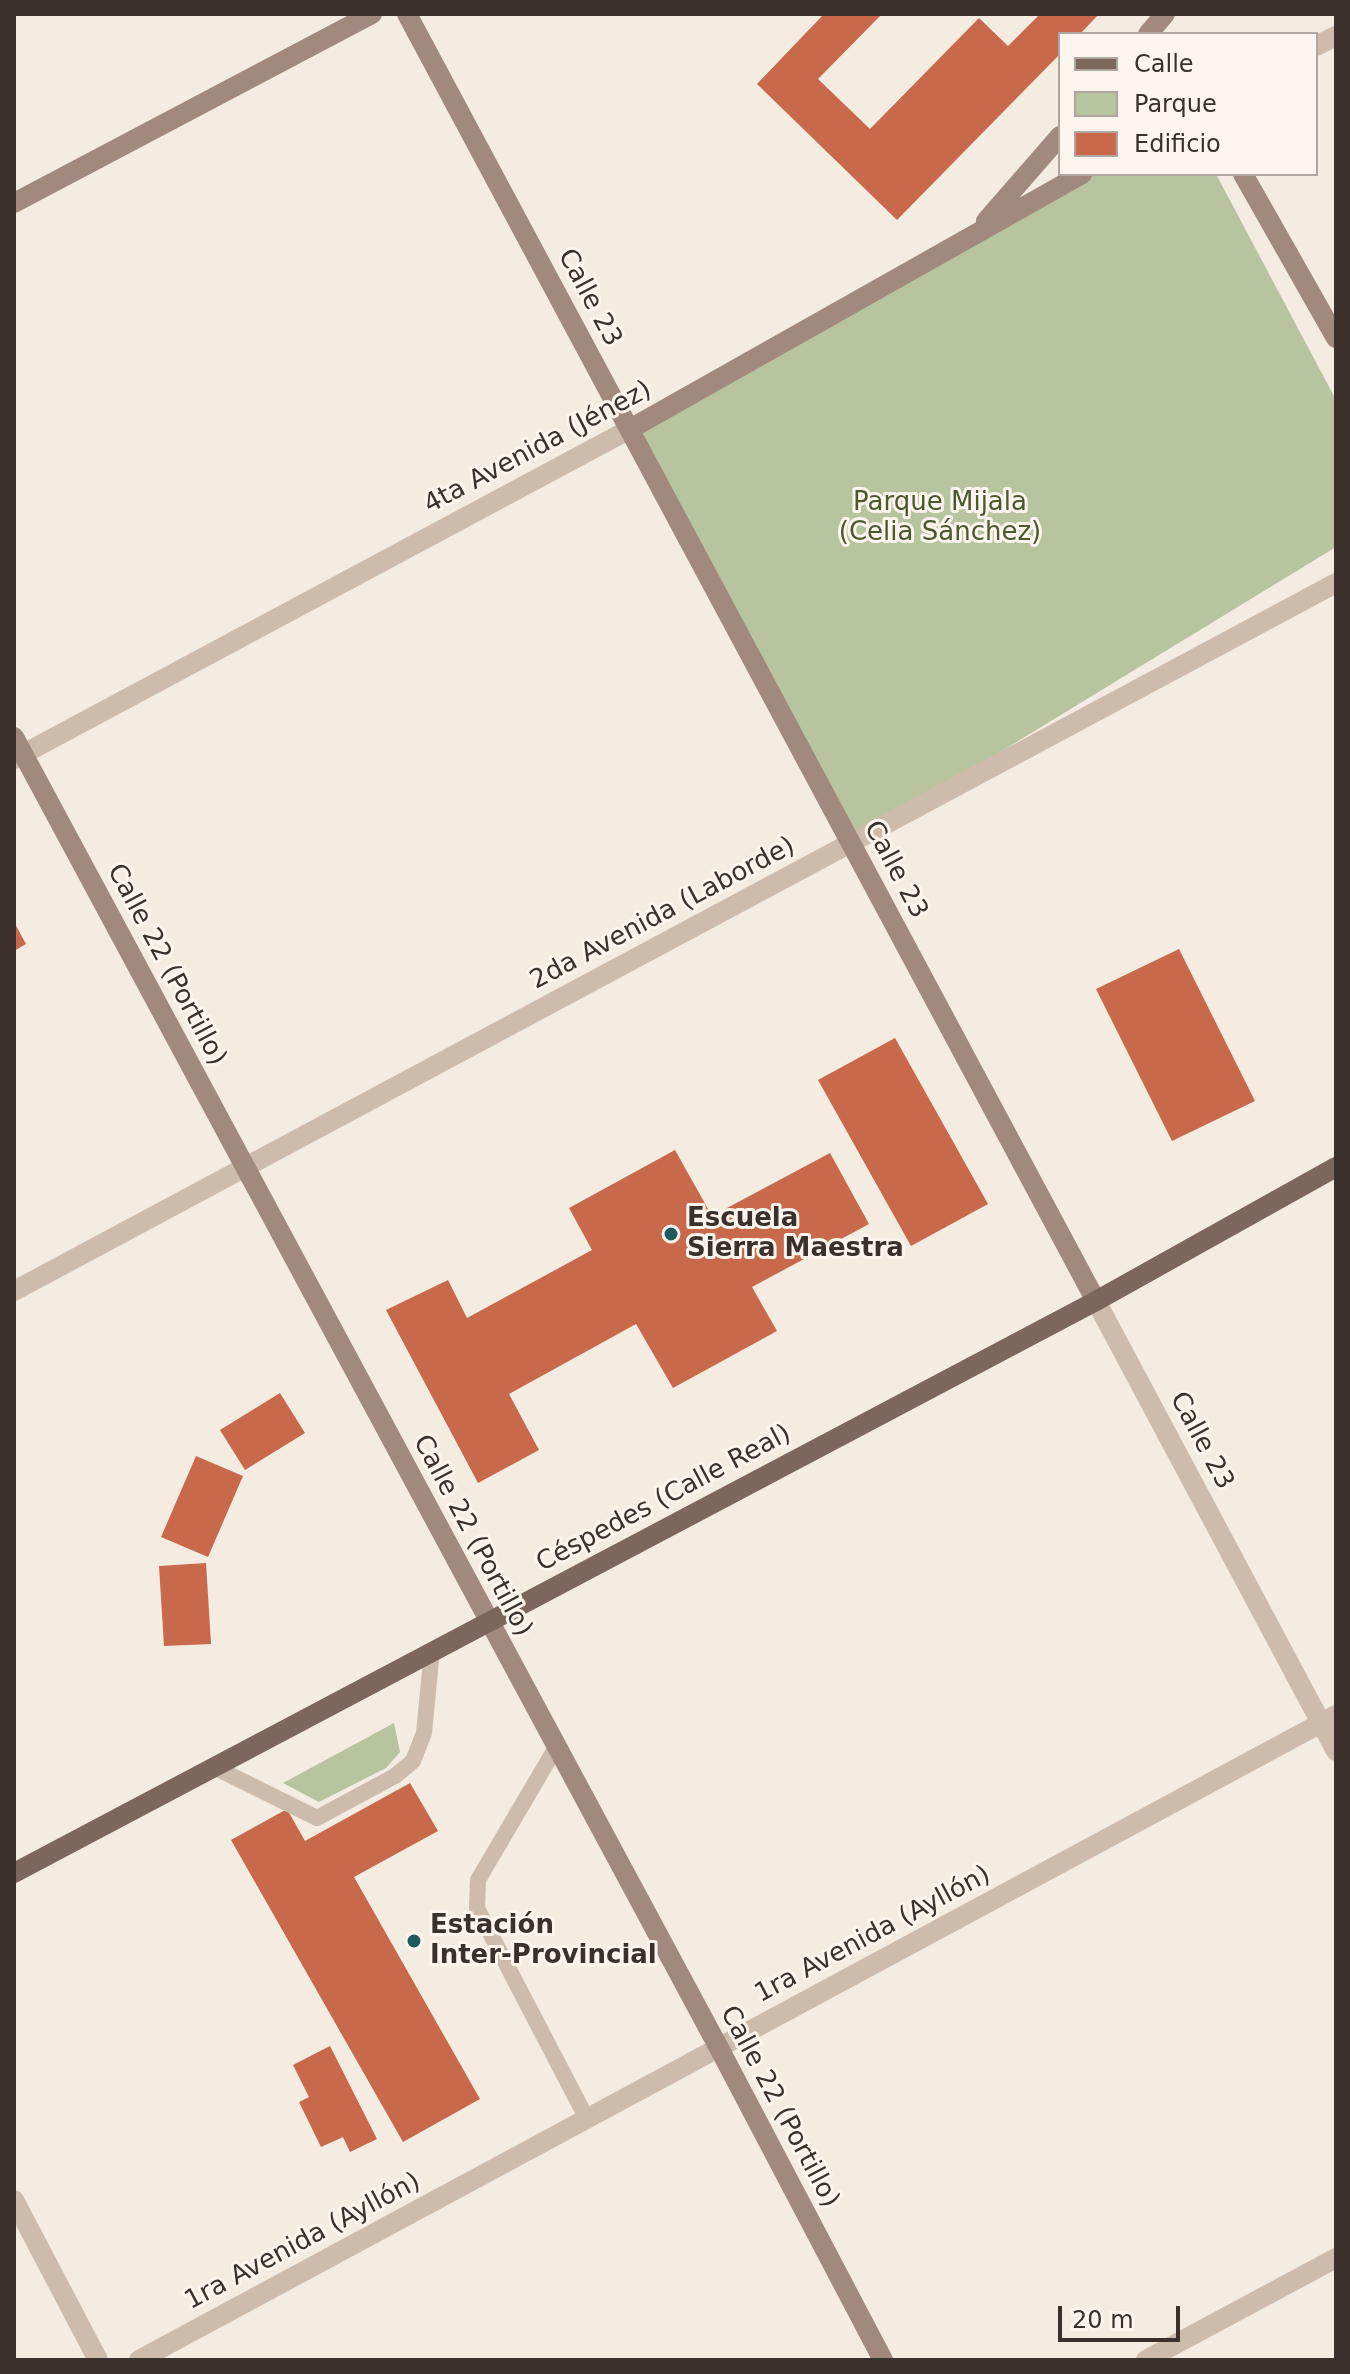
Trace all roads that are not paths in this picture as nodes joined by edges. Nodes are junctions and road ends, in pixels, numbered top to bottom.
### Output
1 (372, 14) edge
2 (407, 14) edge
3 (1336, 36) edge
4 (1318, 45) edge
5 (1058, 138) edge
6 (1078, 176) edge
7 (1244, 176) edge
8 (14, 203) edge
9 (976, 233) junction
10 (1336, 338) edge
11 (630, 429) junction
12 (1336, 583) edge
13 (17, 750) edge
14 (851, 843) junction
15 (245, 1167) junction
16 (1336, 1167) edge
17 (14, 1291) edge
18 (1096, 1301) junction
19 (489, 1621) junction
20 (432, 1650) junction
21 (1329, 1719) edge
22 (555, 1749) junction
23 (1336, 1751) edge
24 (214, 1767) junction
25 (14, 1873) edge
26 (719, 2048) junction
27 (587, 2119) junction
28 (14, 2200) edge
29 (1336, 2258) edge
30 (98, 2360) edge
31 (139, 2360) edge
32 (883, 2360) edge
33 (1146, 2360) edge

1 - 8 main road
2 - 11 main road, Calle 23
3 - 4 street
5 - 9 main road
6 - 9 main road, 4ta Avenida (Jénez)
7 - 10 main road
9 - 11 main road, 4ta Avenida (Jénez)
11 - 13 street, 4ta Avenida (Jénez)
11 - 14 main road, Calle 23
12 - 14 street, 2da Avenida (Laborde)
13 - 15 main road, Calle 22 (Portillo)
14 - 15 street, 2da Avenida (Laborde)
14 - 18 main road, Calle 23
15 - 17 street, 2da Avenida (Laborde)
15 - 19 main road, Calle 22 (Portillo)
16 - 18 main road, Céspedes (Calle Real)
18 - 19 main road, Céspedes (Calle Real)
18 - 21 street, Calle 23
19 - 20 main road, Céspedes (Calle Real)
19 - 22 main road, Calle 22 (Portillo)
20 - 24 main road, Céspedes (Calle Real)
20 - 24 lane
21 - 23 street, Calle 23
21 - 26 street, 1ra Avenida (Ayllón)
22 - 26 main road, Calle 22 (Portillo)
22 - 27 lane
24 - 25 main road, Céspedes (Calle Real)
26 - 27 street, 1ra Avenida (Ayllón)
26 - 32 main road, Calle 22 (Portillo)
27 - 31 street, 1ra Avenida (Ayllón)
28 - 30 street
29 - 33 street

